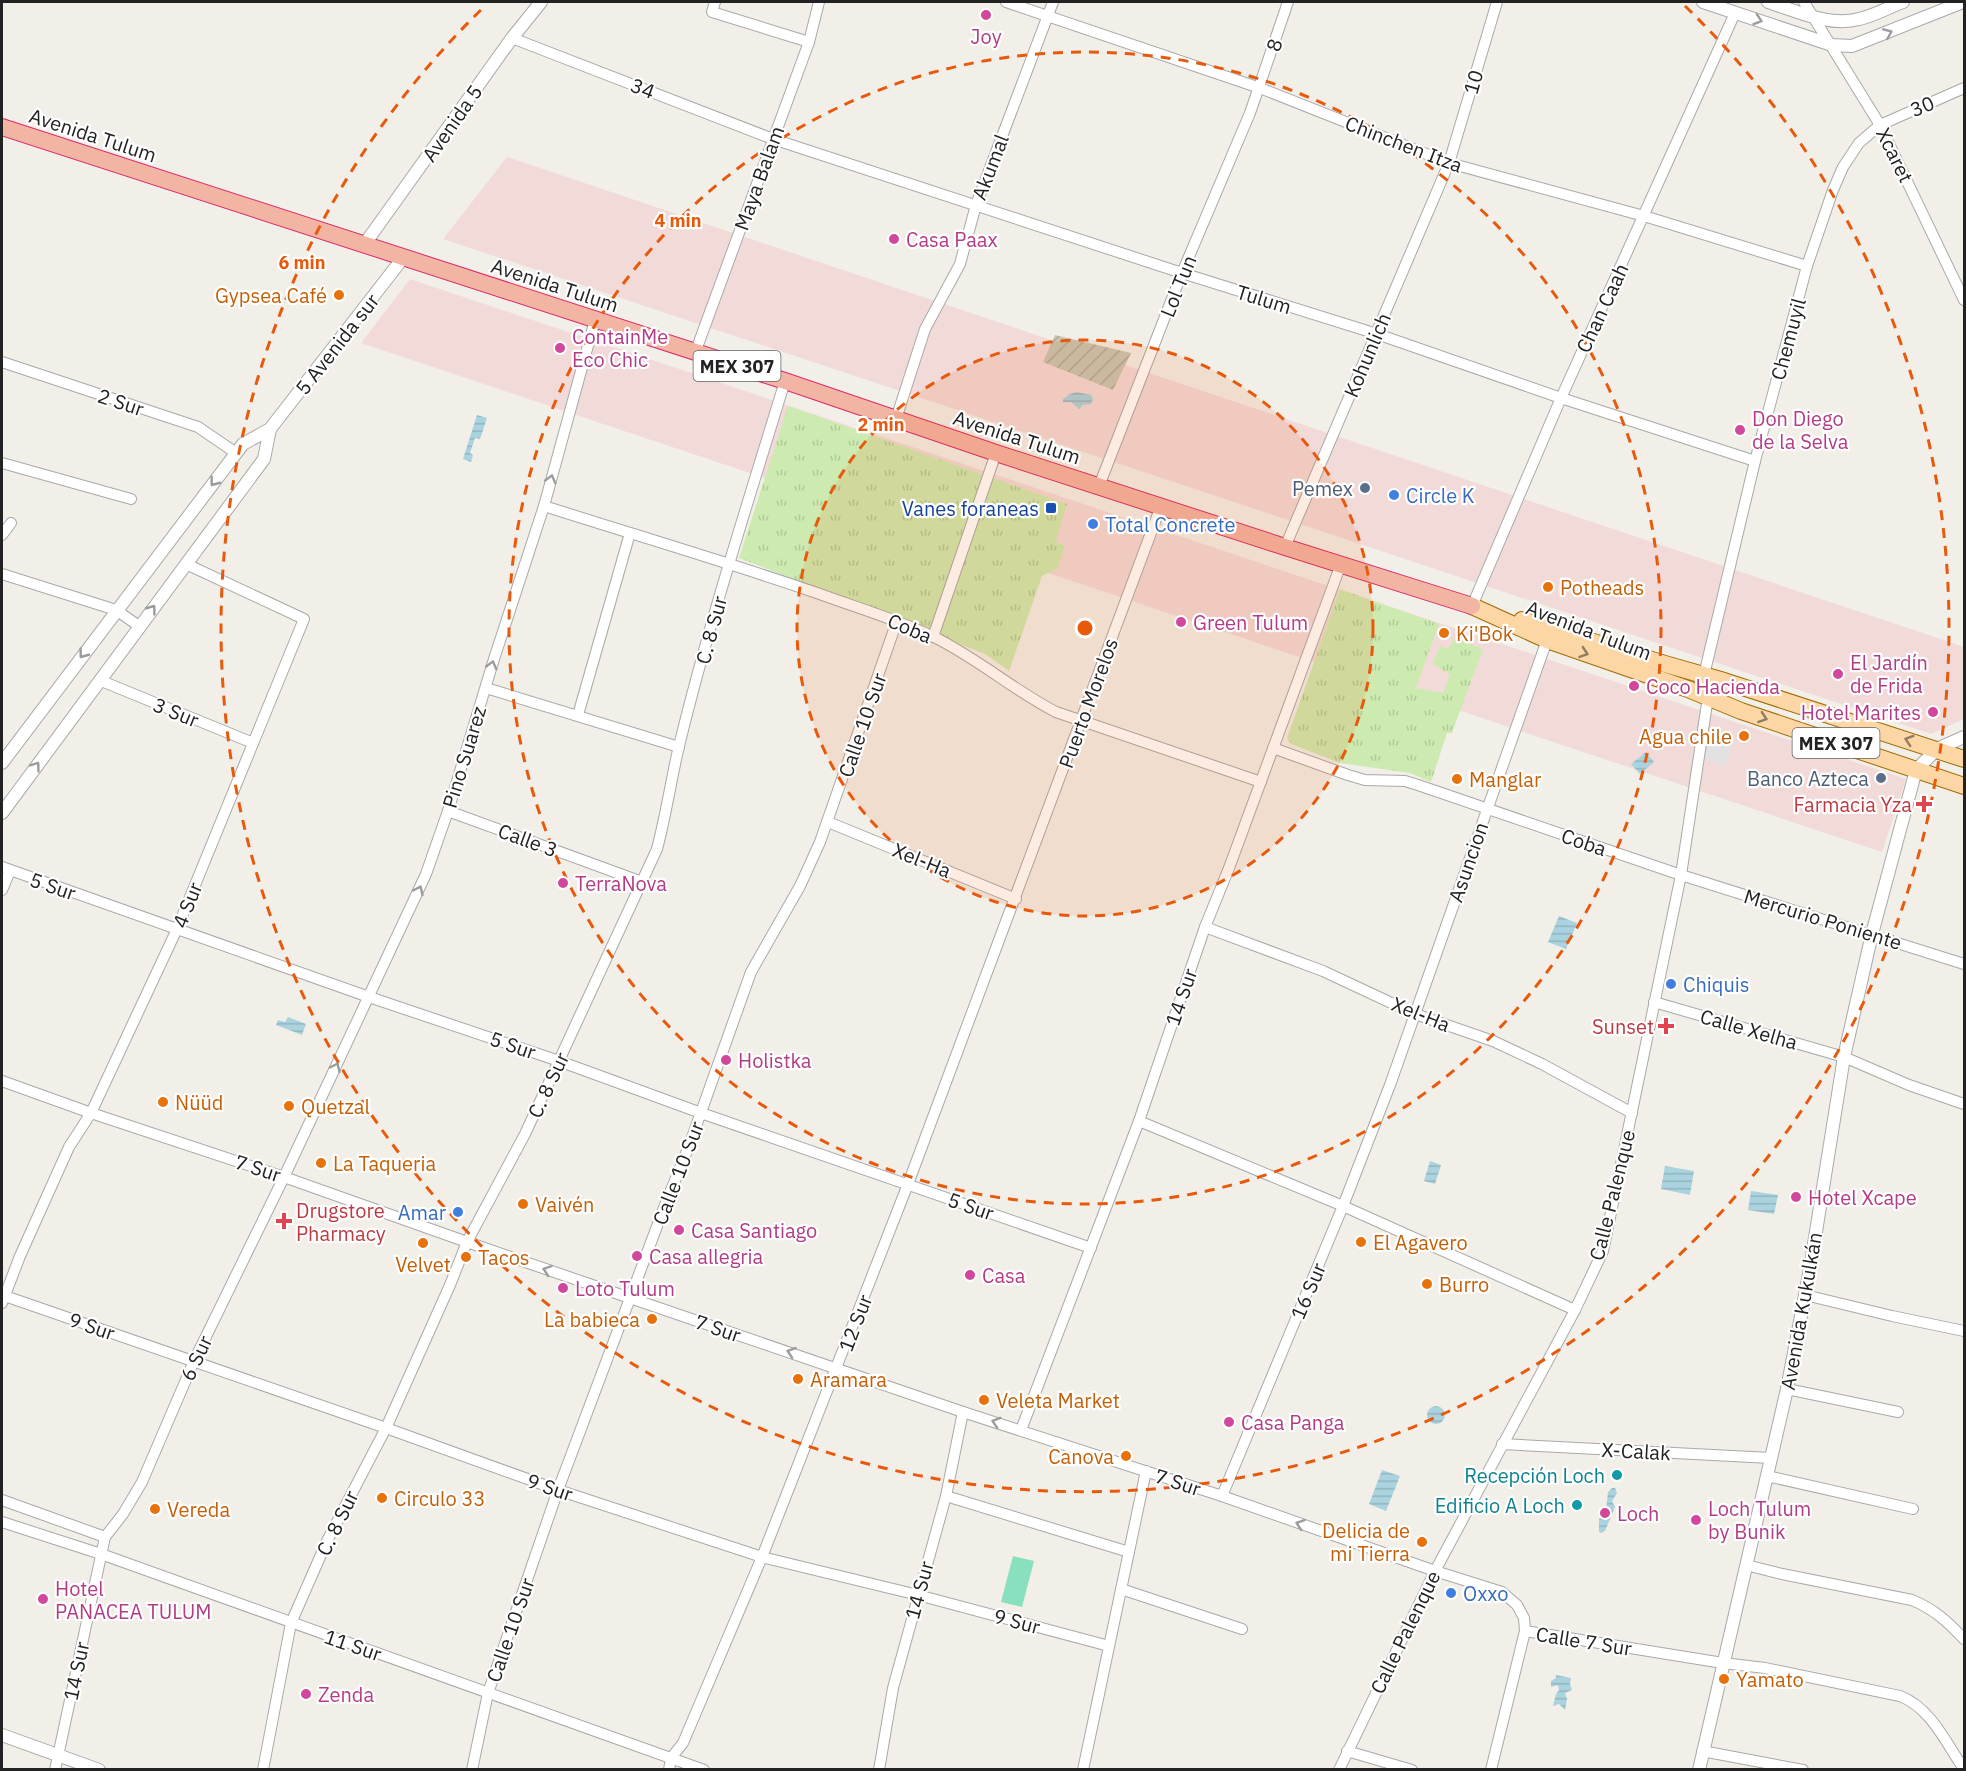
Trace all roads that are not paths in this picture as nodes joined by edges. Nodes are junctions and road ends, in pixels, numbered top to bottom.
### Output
1 (541, 2) edge
2 (715, 2) edge
3 (819, 2) edge
4 (1006, 2) edge
5 (1053, 2) edge
6 (1288, 2) edge
7 (1497, 2) edge
8 (1702, 2) edge
9 (1768, 2) edge
10 (1804, 2) edge
11 (1903, 2) edge
12 (1963, 2) edge
13 (1735, 13) junction
14 (1048, 17) junction
15 (1814, 17) junction
16 (512, 38) junction
17 (808, 42) junction
18 (1832, 45) junction
19 (1260, 88) junction
20 (1965, 88) edge
21 (1880, 125) junction
22 (2, 127) edge
23 (773, 139) junction
24 (1449, 163) junction
25 (976, 205) junction
26 (1644, 216) junction
27 (364, 245) junction
28 (403, 258) junction
29 (1807, 266) junction
30 (1182, 273) junction
31 (1965, 300) edge
32 (595, 320) junction
33 (1377, 334) junction
34 (695, 353) junction
35 (2, 362) edge
36 (785, 381) junction
37 (1561, 398) junction
38 (896, 419) junction
39 (270, 429) junction
40 (236, 453) junction
41 (996, 453) junction
42 (1755, 461) junction
43 (2, 463) edge
44 (1099, 486) junction
45 (130, 499) dead end
46 (544, 506) junction
47 (1161, 506) junction
48 (11, 523) dead end
49 (630, 533) junction
50 (2, 536) edge
51 (1285, 547) junction
52 (729, 563) junction
53 (186, 564) junction
54 (1341, 564) junction
55 (2, 574) edge
56 (1472, 606) junction
57 (116, 610) junction
58 (897, 621) junction
59 (139, 626) junction
60 (933, 637) junction
61 (1547, 640) junction
62 (1704, 675) junction
63 (99, 680) junction
64 (486, 688) junction
65 (1708, 697) junction
66 (578, 715) junction
67 (1082, 721) junction
68 (1965, 737) edge
69 (253, 743) junction
70 (679, 747) junction
71 (1273, 748) junction
72 (1936, 749) junction
73 (1965, 759) edge
74 (2, 763) edge
75 (1916, 770) junction
76 (1261, 782) junction
77 (1965, 786) edge
78 (1488, 807) junction
79 (448, 811) junction
80 (2, 813) edge
81 (828, 822) junction
82 (6, 869) edge
83 (1681, 875) junction
84 (642, 882) junction
85 (2, 890) edge
86 (1016, 899) junction
87 (1205, 927) junction
88 (177, 929) junction
89 (1872, 934) junction
90 (1965, 964) edge
91 (369, 997) junction
92 (1654, 1002) junction
93 (1415, 1014) junction
94 (1844, 1057) junction
95 (559, 1061) junction
96 (2, 1081) edge
97 (1390, 1084) joint
98 (1965, 1104) edge
99 (91, 1113) junction
100 (701, 1113) junction
101 (1632, 1113) junction
102 (1139, 1121) junction
103 (284, 1177) junction
104 (908, 1184) junction
105 (1343, 1206) junction
106 (467, 1242) junction
107 (1091, 1248) junction
108 (1805, 1295) junction
109 (2, 1298) edge
110 (630, 1298) junction
111 (1575, 1310) junction
112 (1965, 1331) edge
113 (194, 1361) junction
114 (837, 1368) junction
115 (1787, 1389) junction
116 (963, 1412) junction
117 (1898, 1412) dead end
118 (386, 1428) junction
119 (1021, 1430) junction
120 (1502, 1444) junction
121 (1771, 1458) junction
122 (1146, 1472) junction
123 (1767, 1476) junction
124 (558, 1490) junction
125 (946, 1496) junction
126 (1222, 1497) junction
127 (2, 1500) edge
128 (1913, 1509) dead end
129 (2, 1522) edge
130 (105, 1537) junction
131 (1129, 1552) junction
132 (101, 1554) junction
133 (762, 1557) junction
134 (1746, 1565) junction
135 (1435, 1571) junction
136 (1121, 1589) junction
137 (918, 1595) junction
138 (291, 1623) junction
139 (1242, 1629) dead end
140 (1525, 1631) junction
141 (1965, 1639) edge
142 (1109, 1646) junction
143 (1723, 1663) junction
144 (488, 1693) junction
145 (2, 1735) edge
146 (1347, 1751) junction
147 (1702, 1751) junction
148 (58, 1755) junction
149 (675, 1765) edge
150 (1965, 1769) edge
151 (55, 1770) edge
152 (99, 1770) edge
153 (262, 1770) edge
154 (472, 1770) edge
155 (704, 1770) edge
156 (879, 1770) edge
157 (1083, 1770) edge
158 (1339, 1770) edge
159 (1412, 1770) edge
160 (1491, 1770) edge
161 (1699, 1770) edge
162 (1803, 1770) edge

1 - 16 street, Avenida 5
2 - 17 street
3 - 17 street, Maya Balam
4 - 14 street, Chinchen Itza
5 - 14 street, Akumal
6 - 19 street, 8
7 - 24 street, 10
8 - 13 street
9 - 15 street
10 - 15 street, Xcaret
11 - 15 street
18 -> 12 street
13 -> 18 street
13 - 26 street, Chan Caah
14 - 19 street, Chinchen Itza
14 - 25 street, Akumal
15 - 18 street, Xcaret
16 - 23 street, 34
16 - 27 street, Avenida 5
17 - 23 street, Maya Balam
18 - 21 street, Xcaret
19 - 24 street, Chinchen Itza
19 - 30 street, Lol Tun
20 - 21 street, 30
21 - 29 street, Chemuyil
21 - 31 street, Xcaret
22 - 27 highway, Avenida Tulum / MEX 307
23 - 25 street, Tulum
23 - 34 street, Maya Balam
24 - 26 street, Chinchen Itza
24 - 33 street, Kohunlich
25 - 30 street, Tulum
25 - 38 street, Akumal
26 - 29 street, Chinchen Itza
26 - 37 street, Chan Caah
27 - 28 highway, Avenida Tulum / MEX 307
28 - 32 highway, Avenida Tulum / MEX 307
28 - 39 street, 5 Avenida sur
29 - 42 street, Chemuyil
30 - 33 street, Tulum
30 - 44 street, Lol Tun
32 - 34 highway, Avenida Tulum / MEX 307
46 -> 32 street, Pino Suarez
33 - 37 street, Tulum
33 - 51 street, Kohunlich
34 - 36 highway, Avenida Tulum / MEX 307
35 - 40 street, 2 Sur
36 - 38 highway, Avenida Tulum / MEX 307
36 - 52 street, C. 8 Sur
37 - 42 street, Tulum
37 - 56 street, Chan Caah
38 - 41 highway, Avenida Tulum / MEX 307
39 - 40 street
39 - 53 street
40 -> 57 street
41 - 44 highway, Avenida Tulum / MEX 307
41 - 60 street
42 - 62 street, Chemuyil
43 - 45 street
44 - 47 highway, Avenida Tulum / MEX 307
46 - 49 street, Coba
64 -> 46 street, Pino Suarez
47 - 51 highway, Avenida Tulum / MEX 307
47 - 67 street, Puerto Morelos
48 - 50 street
49 - 52 street, Coba
49 - 66 street
51 - 54 highway, Avenida Tulum / MEX 307
52 - 58 street, Coba
52 - 70 street, C. 8 Sur
59 -> 53 street
53 - 69 street, 4 Sur
54 - 56 highway, Avenida Tulum / MEX 307
54 - 71 street, 14 Sur
55 - 57 street
56 - 61 main road, Avenida Tulum / MEX 307
56 - 62 main road, Avenida Tulum / MEX 307
57 - 59 street
57 -> 74 street
58 - 60 street, Coba
58 - 81 street, Calle 10 Sur
59 - 63 street
60 - 67 street, Coba
61 -> 65 main road, Avenida Tulum / MEX 307
61 - 78 street, Asuncion
62 - 65 street, Calle Palenque
72 -> 62 main road, Avenida Tulum / MEX 307
63 - 69 street, 3 Sur
80 -> 63 street
64 - 66 street
64 - 79 street, Pino Suarez
65 -> 75 main road, Avenida Tulum / MEX 307
65 - 83 street, Calle Palenque
66 - 70 street
67 - 76 street, Coba
67 - 86 street, Puerto Morelos
68 - 72 street, Avenida Kukulkán
69 - 88 street, 4 Sur
70 - 84 street, C. 8 Sur
71 - 76 street, 14 Sur
71 - 78 street, Coba
72 - 73 main road, Avenida Tulum / MEX 307
72 - 75 street, Avenida Kukulkán
75 - 77 main road, Avenida Tulum / MEX 307
75 - 89 street, Avenida Kukulkán
76 - 87 street, 14 Sur
78 - 83 street, Coba
78 - 93 street, Asuncion
79 - 84 street, Calle 3
91 -> 79 street, Pino Suarez
81 - 86 street, Xel-Ha
81 - 100 street, Calle 10 Sur
82 - 85 street
82 - 88 street, 5 Sur
83 - 89 street, Mercurio Poniente
83 - 92 street, Calle Palenque
84 - 95 street, C. 8 Sur
86 - 104 street, 12 Sur
87 - 93 street, Xel-Ha
87 - 102 street, 14 Sur
88 - 91 street, 5 Sur
88 - 99 street, 4 Sur
89 - 90 street, Mercurio Poniente
89 - 94 street, Avenida Kukulkán
91 - 95 street, 5 Sur
103 -> 91 street, Pino Suarez
92 - 94 street, Calle Xelha
92 - 101 street, Calle Palenque
93 - 97 street, Asuncion
93 - 101 street, Xel-Ha
94 - 98 street, Calle Xelha
94 - 108 street, Avenida Kukulkán
95 - 100 street, 5 Sur
95 - 106 street, C. 8 Sur
96 - 99 street, 7 Sur
97 - 105 street, 16 Sur
99 - 103 street, 7 Sur
99 - 109 street, 4 Sur
100 - 104 street, 5 Sur
100 - 110 street, Calle 10 Sur
101 - 111 street, Calle Palenque
102 - 105 street
102 - 107 street, 14 Sur
103 - 106 street, 7 Sur
103 - 113 street, 6 Sur
104 - 107 street, 5 Sur
104 - 114 street, 12 Sur
105 - 111 street
105 - 126 street, 16 Sur
110 -> 106 street, 7 Sur
106 - 118 street, C. 8 Sur
107 - 119 street, 14 Sur
108 - 112 street
108 - 115 street, Avenida Kukulkán
109 - 113 street, 9 Sur
114 -> 110 street, 7 Sur
110 - 124 street, Calle 10 Sur
111 - 120 street, Calle Palenque
113 - 118 street, 9 Sur
113 - 130 street, 6 Sur
114 - 116 street, 7 Sur
114 - 133 street, 12 Sur
115 - 117 street
115 - 121 street, Avenida Kukulkán
119 -> 116 street, 7 Sur
116 - 125 street, 14 Sur
118 - 124 street, 9 Sur
118 - 138 street, C. 8 Sur
119 - 122 street, 7 Sur
120 - 121 street, X-Calak
120 - 135 street, Calle Palenque
121 - 123 street, Avenida Kukulkán
122 - 126 street, 7 Sur
122 - 131 street
123 - 128 street
123 - 134 street, Avenida Kukulkán
124 - 133 street, 9 Sur
124 - 144 street, Calle 10 Sur
125 - 131 street
125 - 137 street, 14 Sur
135 -> 126 street, 7 Sur
127 - 130 street
129 - 132 street, 11 Sur
130 - 132 street, 14 Sur
131 - 136 street
132 - 138 street, 11 Sur
132 - 148 street, 14 Sur
133 - 137 street, 9 Sur
133 - 149 street, 12 Sur
134 - 141 street
134 - 143 street, Avenida Kukulkán
135 - 140 street, Calle 7 Sur
135 - 146 street, Calle Palenque
136 - 139 street
136 - 142 street
137 - 142 street, 9 Sur
137 - 156 street, 14 Sur
138 - 144 street, 11 Sur
138 - 153 street, C. 8 Sur
140 - 143 street, Calle 7 Sur
140 - 160 street
142 - 157 street
143 - 147 street, Avenida Kukulkán
143 - 150 street, Calle 7 Sur
144 - 149 street, 11 Sur
144 - 154 street, Calle 10 Sur
145 - 148 street
146 - 158 street, Calle Palenque
146 - 159 street
147 - 161 street, Avenida Kukulkán
147 - 162 street
148 - 151 street, 14 Sur
148 - 152 street
149 - 155 street, 11 Sur

